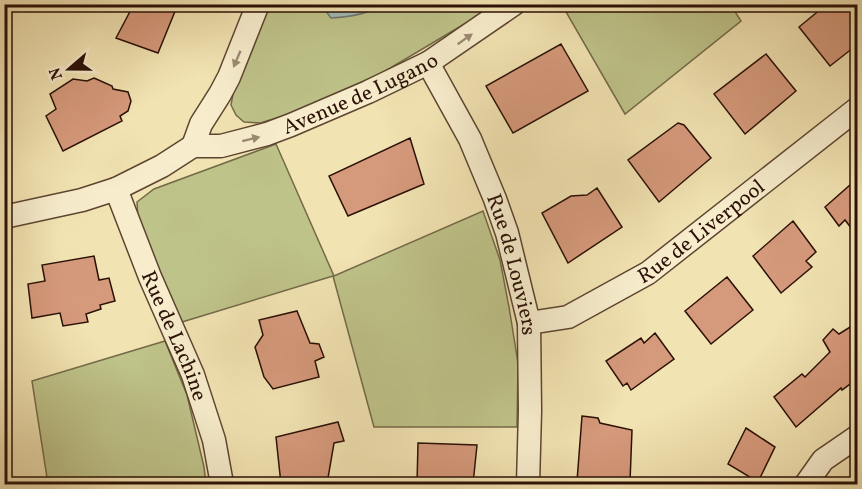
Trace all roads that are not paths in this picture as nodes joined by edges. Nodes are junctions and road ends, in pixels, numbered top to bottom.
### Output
1 (258, 4) edge
2 (514, 4) edge
3 (429, 63) junction
4 (858, 108) edge
5 (193, 146) junction
6 (116, 189) junction
7 (4, 217) edge
8 (529, 323) junction
9 (858, 436) edge
10 (222, 484) edge
11 (528, 484) edge
12 (806, 484) edge

1 -> 5 street
3 -> 2 street, Avenue de Lugano
5 -> 3 street, Avenue de Lugano
3 - 8 street, Rue de Louviers
4 - 8 street, Rue de Liverpool
5 - 6 street
6 - 7 street
6 - 10 street, Rue de Lachine
8 - 11 street, Rue de Louviers
9 - 12 street

